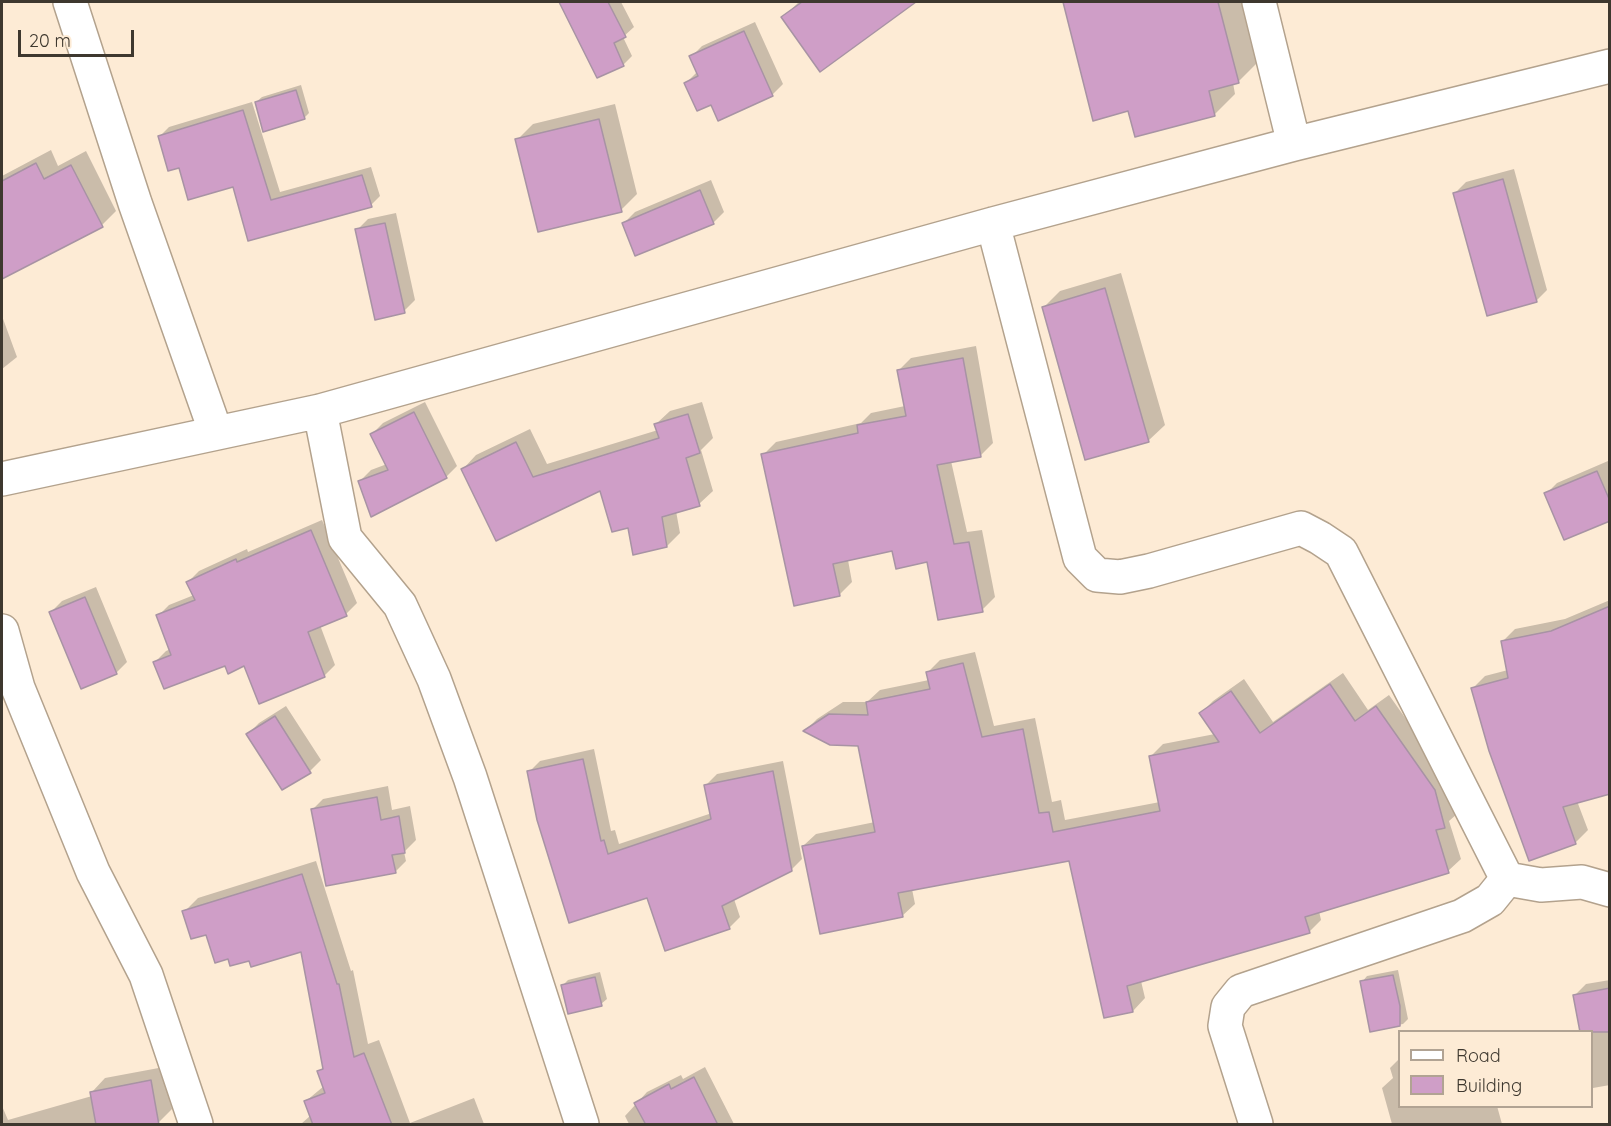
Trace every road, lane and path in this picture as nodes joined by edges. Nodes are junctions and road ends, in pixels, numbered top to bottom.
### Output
1 (70, 2) edge
2 (1259, 2) edge
3 (1610, 66) edge
4 (1293, 144) junction
5 (993, 224) junction
6 (320, 411) junction
7 (216, 433) junction
8 (2, 479) edge
9 (2, 631) edge
10 (1507, 879) junction
11 (1610, 890) edge
12 (196, 1125) edge
13 (582, 1125) edge
14 (1256, 1125) edge

1 - 7 street
2 - 4 street
3 - 4 street
4 - 5 street
5 - 6 street
5 - 10 street
6 - 7 street
6 - 13 street
7 - 8 street
9 - 12 street
10 - 11 street
10 - 14 street

